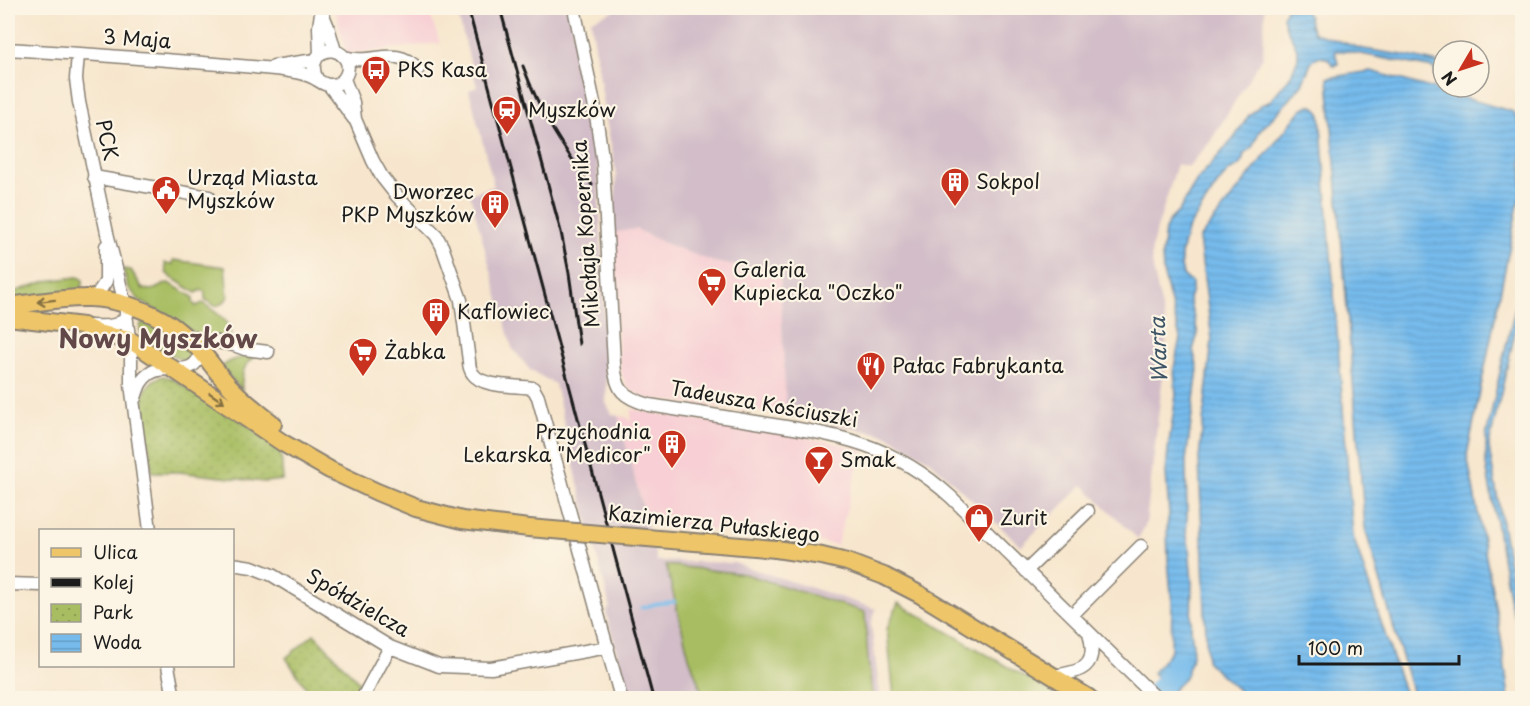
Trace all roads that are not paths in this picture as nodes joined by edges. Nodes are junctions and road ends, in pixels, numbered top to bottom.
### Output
1 (574, 8) edge
2 (321, 10) edge
3 (8, 49) edge
4 (78, 54) junction
5 (339, 54) junction
6 (317, 57) junction
7 (378, 58) junction
8 (264, 68) junction
9 (418, 69) dead end
10 (346, 75) junction
11 (317, 79) junction
12 (329, 85) junction
13 (355, 119) junction
14 (94, 177) junction
15 (209, 197) dead end
16 (107, 233) junction
17 (95, 298) junction
18 (8, 306) edge
19 (126, 309) junction
20 (8, 317) edge
21 (83, 326) junction
22 (184, 336) junction
23 (130, 340) junction
24 (201, 351) junction
25 (268, 352) dead end
26 (176, 369) junction
27 (620, 386) joint
28 (134, 401) junction
29 (312, 458) junction
30 (1088, 510) dead end
31 (150, 529) edge
32 (1141, 546) dead end
33 (234, 564) edge
34 (1026, 571) junction
35 (8, 584) edge
36 (39, 585) edge
37 (1072, 615) junction
38 (1089, 631) junction
39 (390, 647) junction
40 (608, 647) junction
41 (168, 667) edge
42 (1052, 676) junction
43 (362, 698) edge
44 (174, 699) edge
45 (621, 699) edge
46 (1089, 699) edge
47 (1156, 699) edge

1 - 27 street, Mikołaja Kopernika
2 - 5 street
2 - 6 street
3 - 4 street, 3 Maja
4 - 8 street, 3 Maja
4 - 14 street, PCK
5 - 6 street
5 - 7 street
5 - 10 street
6 - 8 street, 3 Maja
6 - 11 street
7 - 9 street
7 - 10 street
8 - 11 street, 3 Maja
10 - 12 street
10 - 13 street
11 - 12 street
12 - 13 street
13 - 40 street
14 - 15 street
14 - 16 street, PCK
16 - 17 street, PCK
16 - 19 street, PCK
17 -> 18 main road
17 - 19 main road
19 - 21 street
19 - 22 main road, Kazimierza Pułaskiego
19 - 23 street, PCK
20 - 21 main road
21 - 23 main road
22 - 24 main road, Kazimierza Pułaskiego
22 - 25 street
23 - 26 main road, Kazimierza Pułaskiego
23 - 28 street, PCK
24 - 26 street
24 - 29 main road, Kazimierza Pułaskiego
26 - 28 street
26 -> 29 main road, Kazimierza Pułaskiego
27 - 34 street, Tadeusza Kościuszki
28 - 31 street, PCK
29 - 42 main road, Kazimierza Pułaskiego, bridge
30 - 34 street
32 - 37 street
33 - 39 street, Spółdzielcza
34 - 37 street, Tadeusza Kościuszki
35 - 36 street
37 - 38 street, Tadeusza Kościuszki
38 - 42 street
38 - 47 street, Tadeusza Kościuszki
39 - 40 street, Spółdzielcza
39 - 43 street
40 - 45 street
41 - 44 street
42 - 46 main road, Kazimierza Pułaskiego

